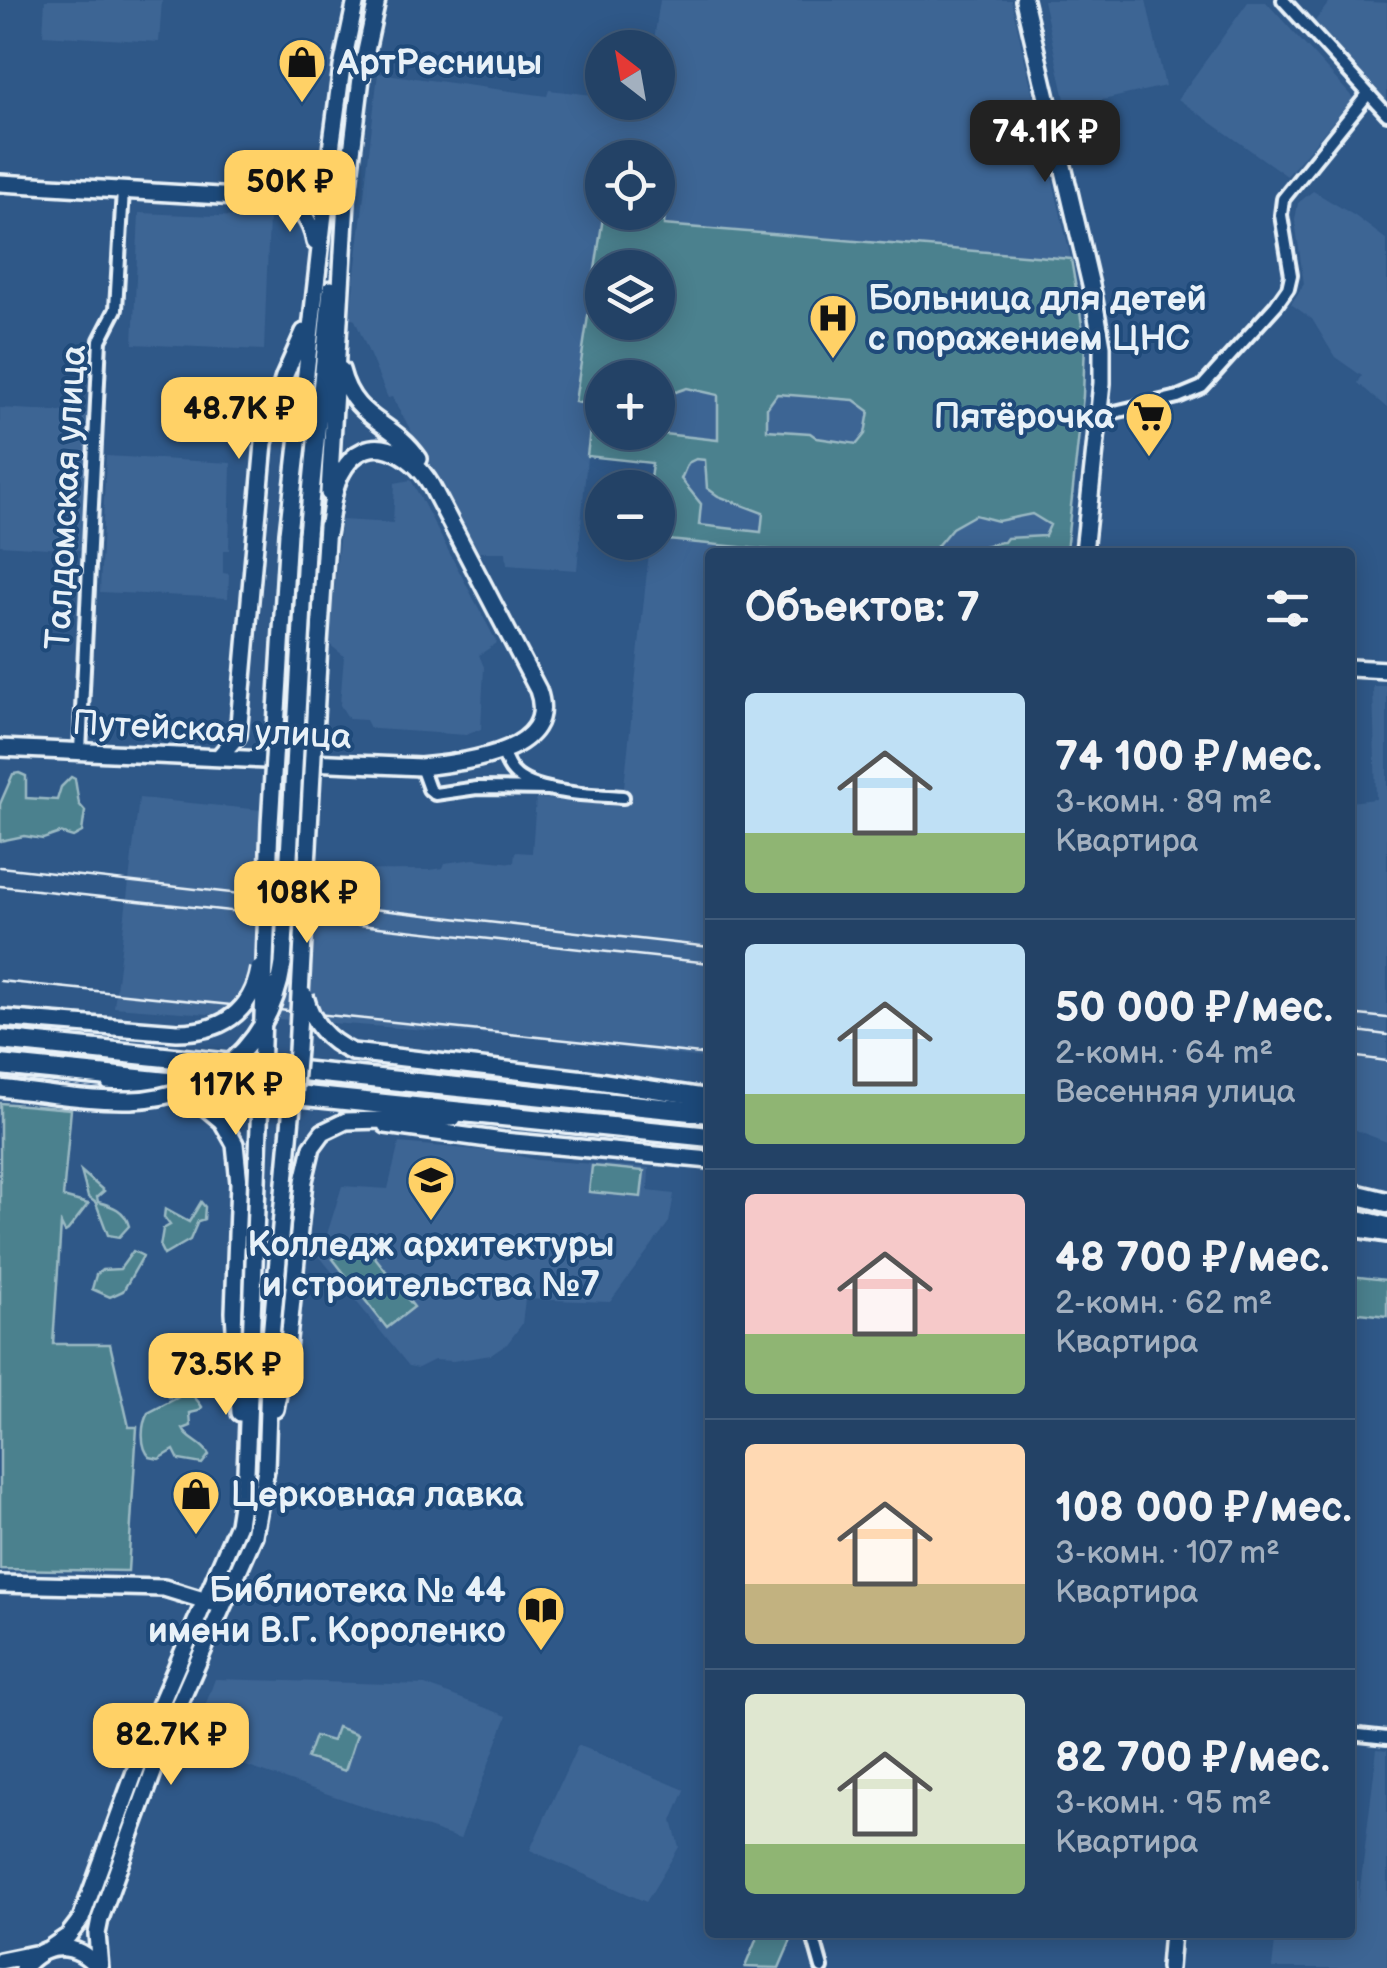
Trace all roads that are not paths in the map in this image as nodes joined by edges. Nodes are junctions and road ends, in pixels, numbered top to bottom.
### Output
1 (356, 0) edge
2 (377, 0) edge
3 (1024, 0) edge
4 (1283, 0) edge
5 (1368, 94) junction
6 (1387, 114) edge
7 (332, 142) junction
8 (352, 144) junction
9 (328, 168) junction
10 (0, 183) edge
11 (123, 190) junction
12 (273, 199) junction
13 (346, 201) junction
14 (318, 259) junction
15 (311, 317) junction
16 (337, 352) junction
17 (1098, 416) junction
18 (431, 485) junction
19 (327, 535) junction
20 (1084, 548) edge
21 (1355, 668) edge
22 (1387, 670) edge
23 (0, 748) edge
24 (502, 750) junction
25 (80, 751) junction
26 (218, 757) junction
27 (421, 767) junction
28 (550, 788) junction
29 (623, 798) dead end
30 (266, 931) junction
31 (303, 944) junction
32 (0, 1018) edge
33 (0, 1040) edge
34 (4, 1066) edge
35 (0, 1088) edge
36 (705, 1097) edge
37 (705, 1113) edge
38 (357, 1120) junction
39 (553, 1121) junction
40 (705, 1136) edge
41 (705, 1160) edge
42 (1355, 1194) edge
43 (1387, 1202) edge
44 (1355, 1219) edge
45 (1387, 1228) edge
46 (1355, 1231) edge
47 (1387, 1236) edge
48 (243, 1346) junction
49 (278, 1348) junction
50 (0, 1584) edge
51 (206, 1600) junction
52 (224, 1606) junction
53 (1355, 1735) edge
54 (1387, 1738) edge
55 (814, 1938) edge
56 (1172, 1938) edge
57 (43, 1951) junction
58 (0, 1961) edge
59 (23, 1968) edge
60 (99, 1968) edge
61 (822, 1968) edge
62 (1169, 1968) edge

1 - 7 main road
2 - 8 main road
3 - 17 main road
4 - 5 street
5 - 6 street
5 - 17 street
7 - 8 street
7 - 9 main road
8 - 13 main road
9 - 12 main road
9 - 14 main road
10 - 11 main road
11 - 12 main road
11 - 25 street, Талдомская улица
12 - 14 main road
13 - 16 main road
13 - 35 main road, bridge
14 - 15 main road
15 - 26 main road
15 - 30 main road, bridge
16 - 18 main road
16 - 19 main road
17 - 20 main road
18 - 19 main road
18 - 24 main road
19 - 31 main road, bridge
21 - 22 main road
23 - 25 main road, Путейская улица
24 - 27 main road, Путейская улица
24 - 28 street
25 - 26 main road, Путейская улица
26 - 27 main road, Путейская улица
27 - 28 street
28 - 29 street
30 - 32 main road, bridge
30 - 48 main road, bridge
31 - 36 main road, bridge
31 - 49 main road, bridge
33 - 37 main road
34 - 39 main road
34 - 48 main road
38 - 39 main road
38 - 41 main road
38 - 49 main road
39 - 40 main road
42 - 43 main road
44 - 45 main road
46 - 47 street
48 - 51 main road
49 - 52 main road
50 - 51 main road
51 - 52 main road
51 - 57 main road
52 - 60 main road
53 - 54 street
55 - 61 street
56 - 62 main road
57 - 58 main road
57 - 59 main road
57 - 60 main road

